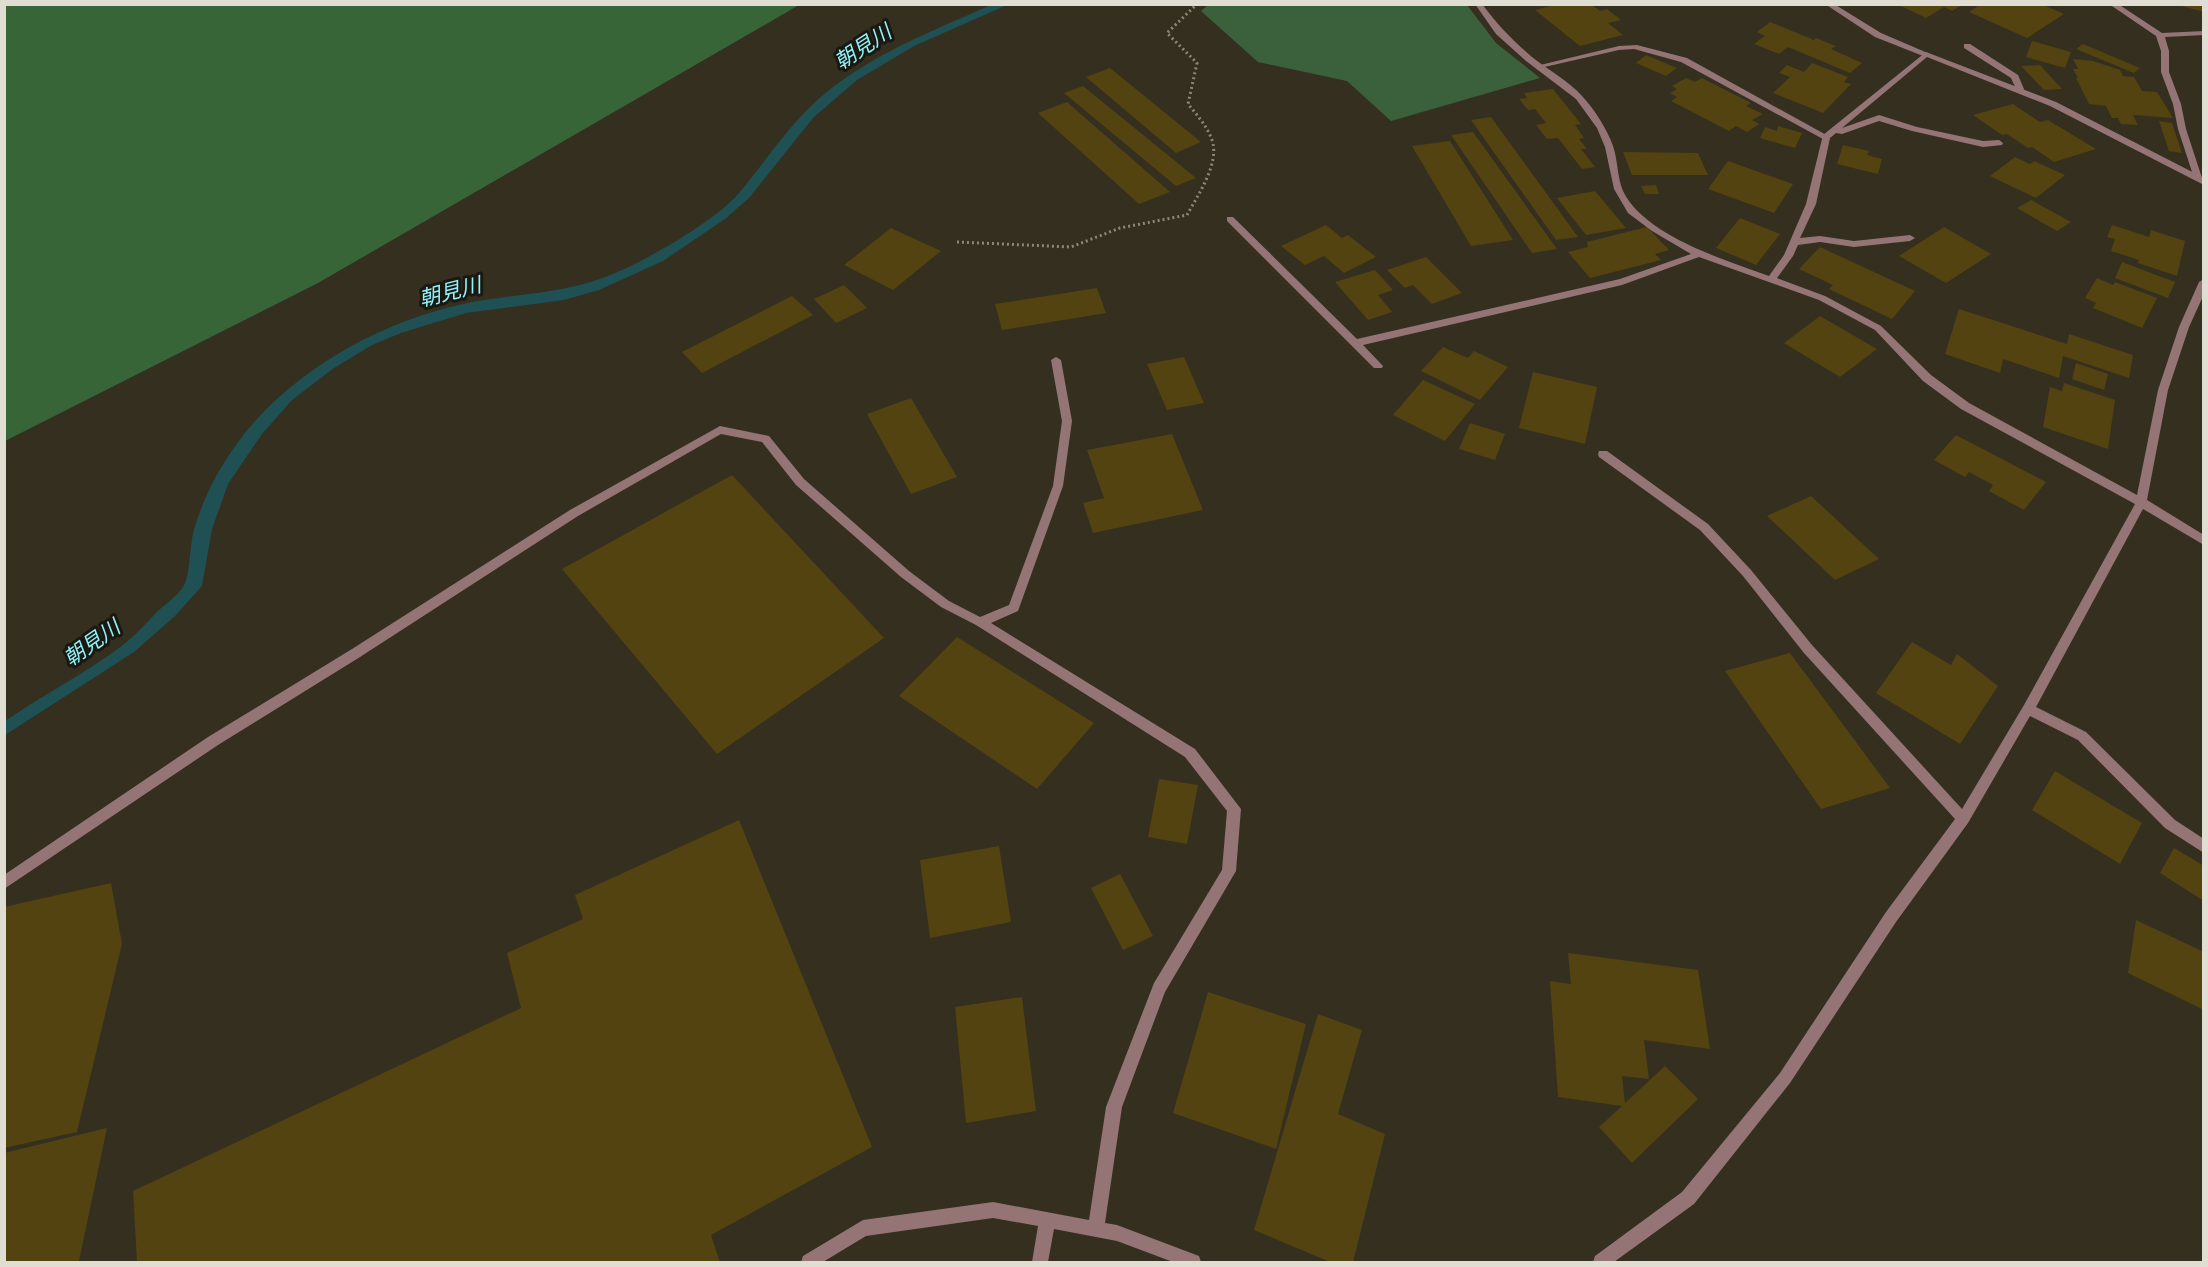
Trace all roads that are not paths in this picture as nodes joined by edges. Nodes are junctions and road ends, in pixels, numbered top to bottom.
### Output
1 (1478, 4) edge
2 (1828, 4) edge
3 (2112, 4) edge
4 (2204, 33) edge
5 (2160, 35) junction
6 (1966, 46) dead end
7 (1926, 54) junction
8 (1540, 66) junction
9 (2020, 89) junction
10 (1826, 137) junction
11 (1999, 143) dead end
12 (2201, 180) edge
13 (1230, 219) dead end
14 (1910, 238) dead end
15 (1794, 242) junction
16 (1699, 254) junction
17 (1771, 280) junction
18 (2204, 282) edge
19 (1355, 344) junction
20 (1056, 360) dead end
21 (1378, 366) dead end
22 (1603, 454) dead end
23 (2141, 502) junction
24 (2204, 541) edge
25 (981, 622) junction
26 (2028, 708) junction
27 (1963, 819) junction
28 (2204, 847) edge
29 (4, 883) edge
30 (1047, 1221) junction
31 (1096, 1229) junction
32 (810, 1263) edge
33 (1040, 1263) edge
34 (1193, 1263) edge
35 (1601, 1263) edge

1 - 8 street
2 - 7 street
3 - 5 street
4 - 5 street
5 - 12 street
6 - 9 street
7 - 9 street
7 - 10 street
8 - 10 street
8 - 16 street
9 - 12 street
10 - 11 street
10 - 15 street
13 - 19 street
14 - 15 street
15 - 17 street
16 - 17 street
16 - 19 street
17 - 23 street
18 - 23 street
19 - 21 street
20 - 25 street
22 - 27 street
23 - 24 street
23 - 26 street
25 - 29 street
25 - 31 street
26 - 27 street
26 - 28 street
27 - 35 street
30 - 31 street
30 - 32 street
30 - 33 street
31 - 34 street

